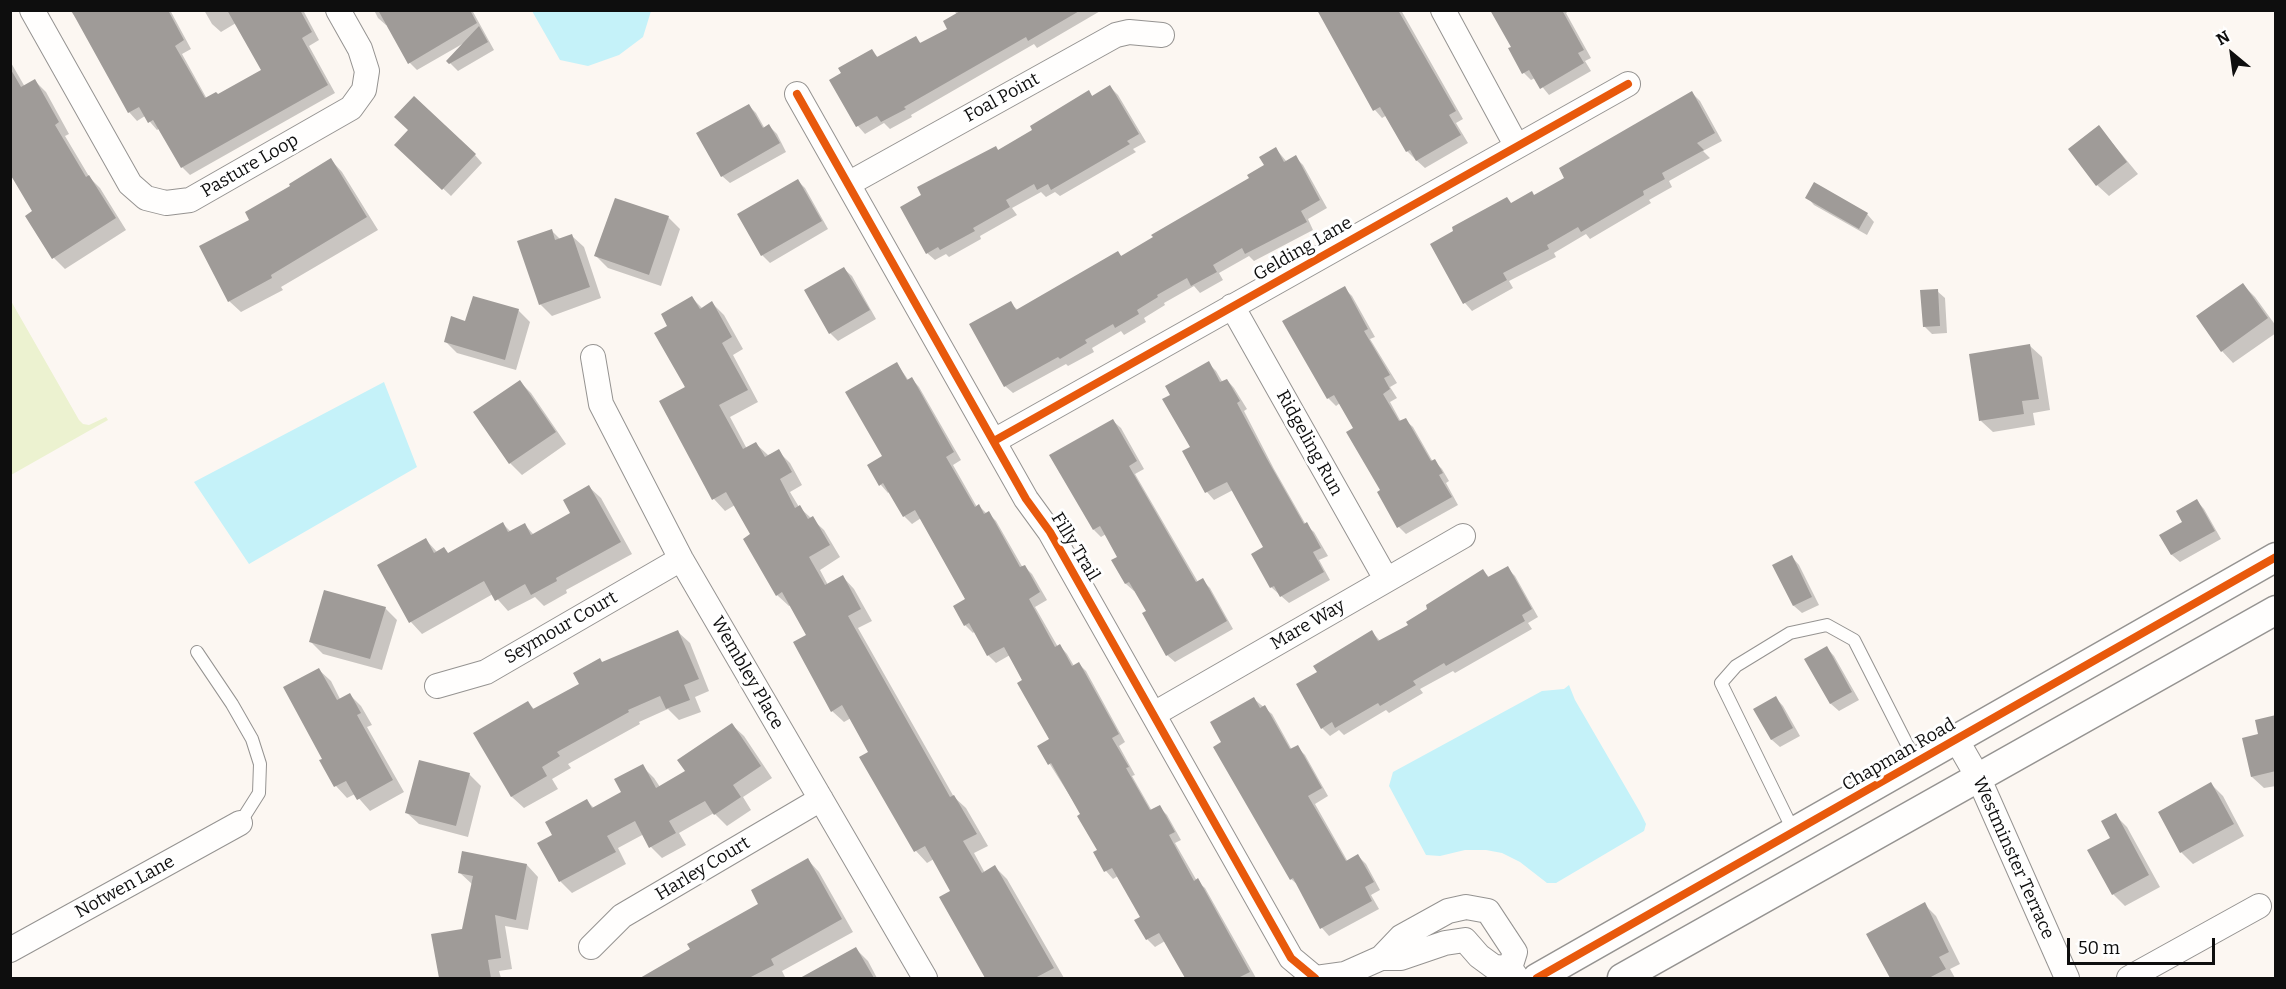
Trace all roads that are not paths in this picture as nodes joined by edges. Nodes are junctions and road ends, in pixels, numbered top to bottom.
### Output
1 (33, 10) edge
2 (338, 10) edge
3 (1443, 10) edge
4 (1162, 34) dead end
5 (1628, 84) dead end
6 (797, 94) dead end
7 (1516, 145) junction
8 (849, 184) junction
9 (1232, 306) junction
10 (593, 357) dead end
11 (994, 441) junction
12 (1463, 536) dead end
13 (2276, 557) edge
14 (681, 559) junction
15 (1386, 579) junction
16 (2276, 610) edge
17 (197, 652) dead end
18 (437, 686) dead end
19 (1154, 714) junction
20 (1956, 739) junction
21 (1916, 762) junction
22 (1979, 779) junction
23 (821, 799) junction
24 (240, 823) joint
25 (1794, 832) junction
26 (2259, 906) dead end
27 (1488, 911) junction
28 (1465, 940) junction
29 (591, 947) dead end
30 (10, 950) edge
31 (1381, 958) junction
32 (1513, 973) edge
33 (925, 978) edge
34 (1316, 978) edge
35 (1537, 978) edge
36 (1622, 978) edge
37 (2067, 978) edge
38 (2129, 978) edge

1 - 2 street, Pasture Loop
3 - 7 street
4 - 8 street, Foal Point
5 - 7 street, Gelding Lane
6 - 8 street, Filly Trail
7 - 9 street, Gelding Lane
8 - 11 street, Filly Trail
9 - 11 street, Gelding Lane
9 - 15 street, Ridgeling Run
10 - 14 street, Wembley Place
11 - 19 street, Filly Trail
12 - 15 street, Mare Way
13 - 20 street, Chapman Road
14 - 18 street, Seymour Court
14 - 23 street, Wembley Place
15 - 19 street, Mare Way
16 - 22 street
17 - 24 lane
19 - 34 street, Filly Trail
20 - 21 street, Chapman Road
20 - 22 street, Westminster Terrace
21 - 25 street, Chapman Road
21 - 25 lane
22 - 36 street
22 - 37 street, Westminster Terrace
23 - 29 street, Harley Court
23 - 33 street, Wembley Place
24 - 30 street, Notwen Lane
25 - 35 street, Chapman Road
26 - 38 street
27 - 28 street
27 - 31 street
27 - 32 street
28 - 31 street
28 - 32 street
31 - 34 street, Filly Trail

